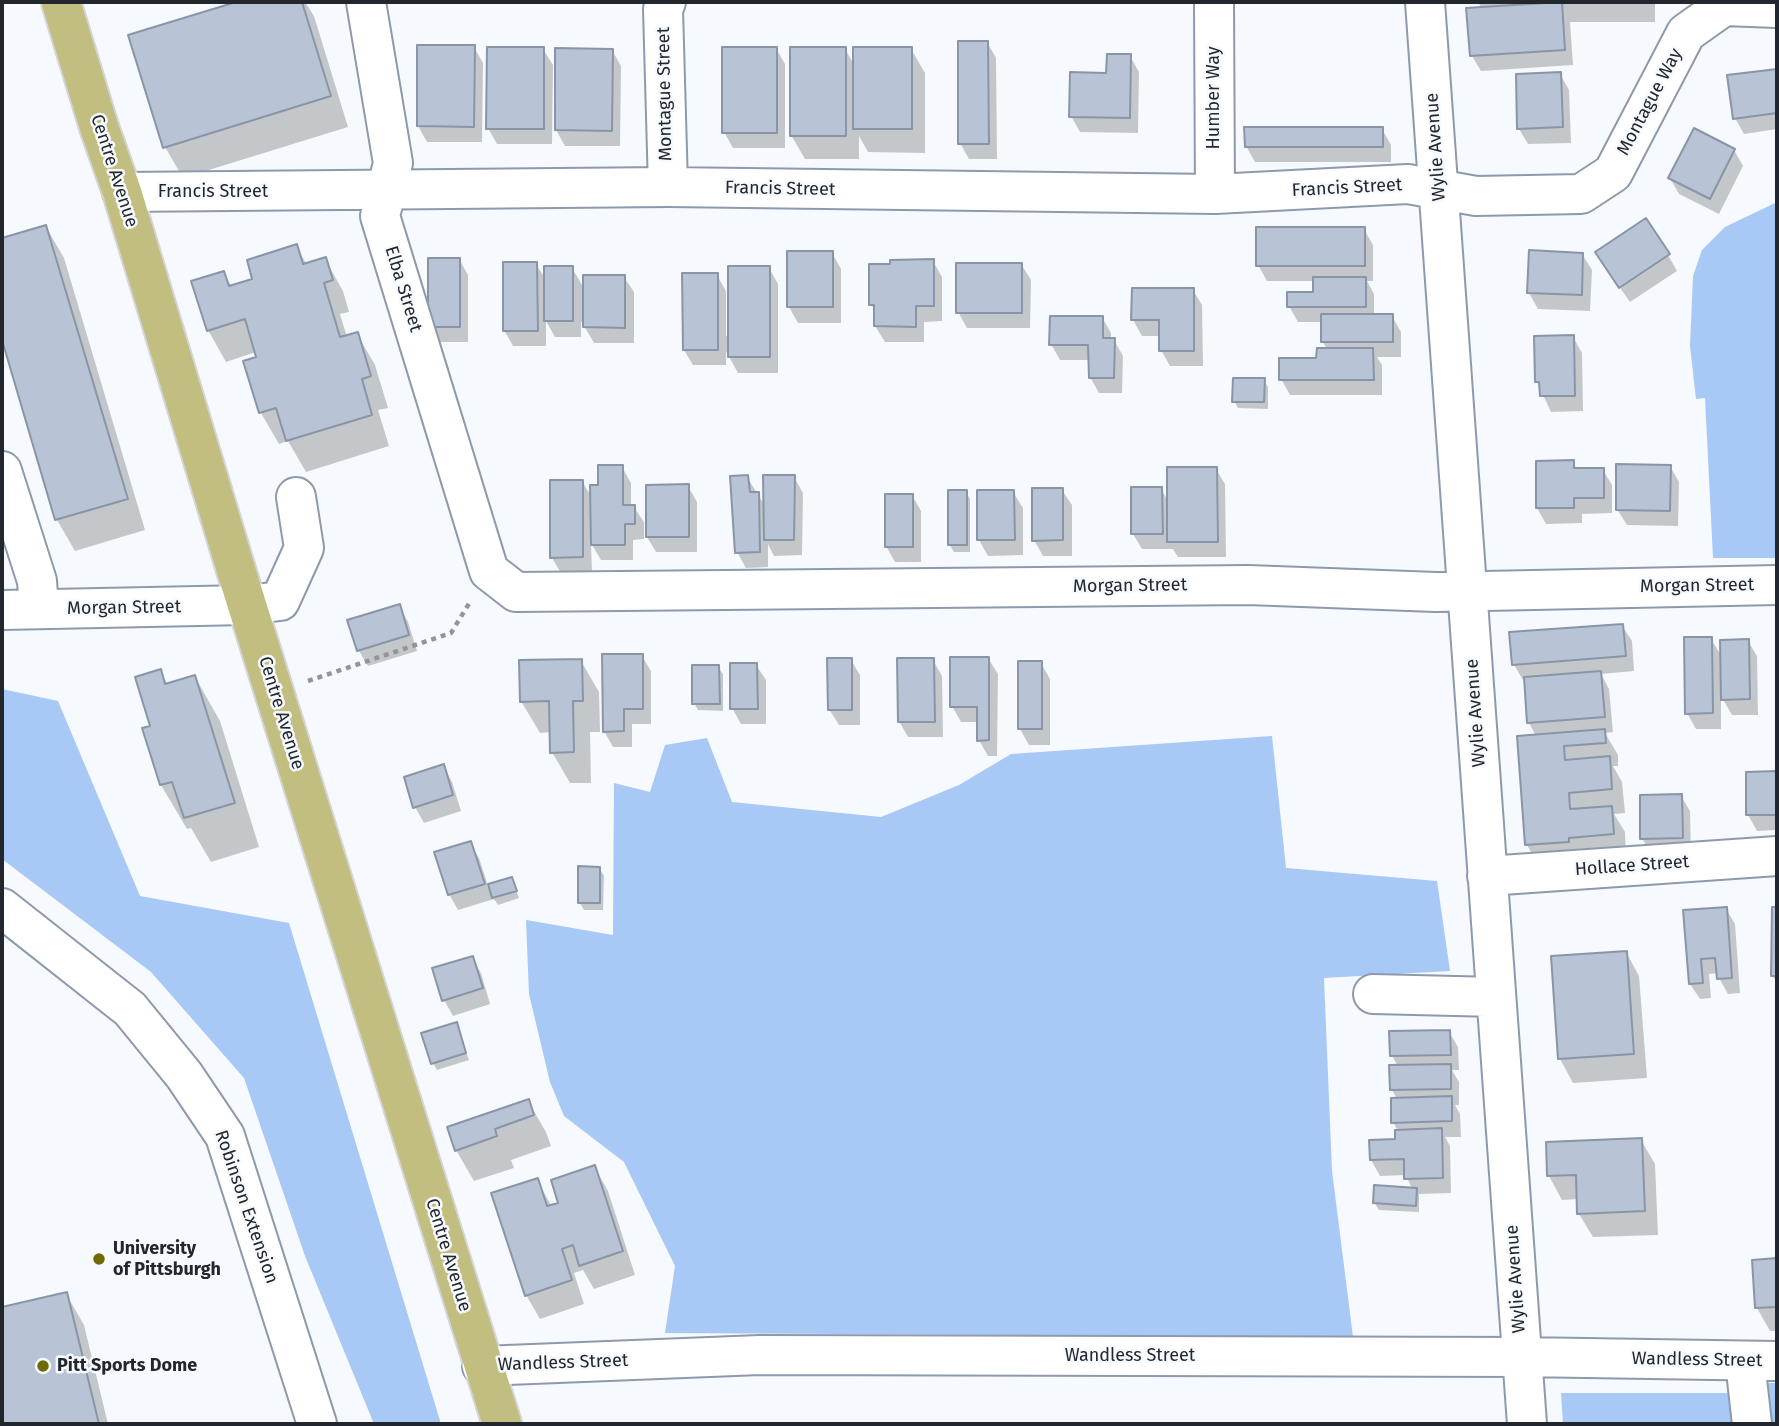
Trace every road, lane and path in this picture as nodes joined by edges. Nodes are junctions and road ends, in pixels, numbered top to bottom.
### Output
1 (61, 2) edge
2 (366, 2) edge
3 (666, 2) edge
4 (1214, 2) edge
5 (1425, 2) edge
6 (1777, 8) edge
7 (668, 187) junction
8 (387, 189) junction
9 (1438, 189) junction
10 (122, 192) junction
11 (1215, 194) junction
12 (2, 471) edge
13 (296, 497) dead end
14 (489, 571) joint
15 (1777, 585) edge
16 (1467, 591) junction
17 (247, 605) junction
18 (2, 610) edge
19 (39, 610) junction
20 (451, 633) dead end
21 (305, 682) dead end
22 (1777, 856) edge
23 (1487, 876) junction
24 (2, 908) edge
25 (1373, 994) dead end
26 (1496, 997) junction
27 (1522, 1357) junction
28 (1761, 1362) edge
29 (482, 1366) junction
30 (317, 1424) edge
31 (502, 1424) edge
32 (1527, 1424) edge
33 (1752, 1424) edge

1 - 10 main road, Centre Avenue
2 - 8 street, Elba Street
3 - 7 street, Montague Street
4 - 11 street, Humber Way
5 - 9 street, Wylie Avenue
6 - 9 street, Montague Way
7 - 8 street, Francis Street
7 - 11 street, Francis Street
8 - 10 street, Francis Street
8 - 14 street, Elba Street
9 - 11 street, Francis Street
9 - 16 street, Wylie Avenue
10 - 17 main road, Centre Avenue
12 - 19 street
13 - 17 street, Morgan Street
14 - 16 street, Morgan Street
15 - 16 street, Morgan Street
16 - 23 street, Wylie Avenue
17 - 19 street, Morgan Street
17 - 29 main road, Centre Avenue
18 - 19 street, Morgan Street
20 - 21 path
22 - 23 street, Hollace Street
23 - 26 street, Wylie Avenue
24 - 30 street, Robinson Extension
25 - 26 street
26 - 27 street, Wylie Avenue
27 - 28 street, Wandless Street
27 - 29 street, Wandless Street
27 - 32 street, Wylie Avenue
28 - 33 street
29 - 31 main road, Centre Avenue

